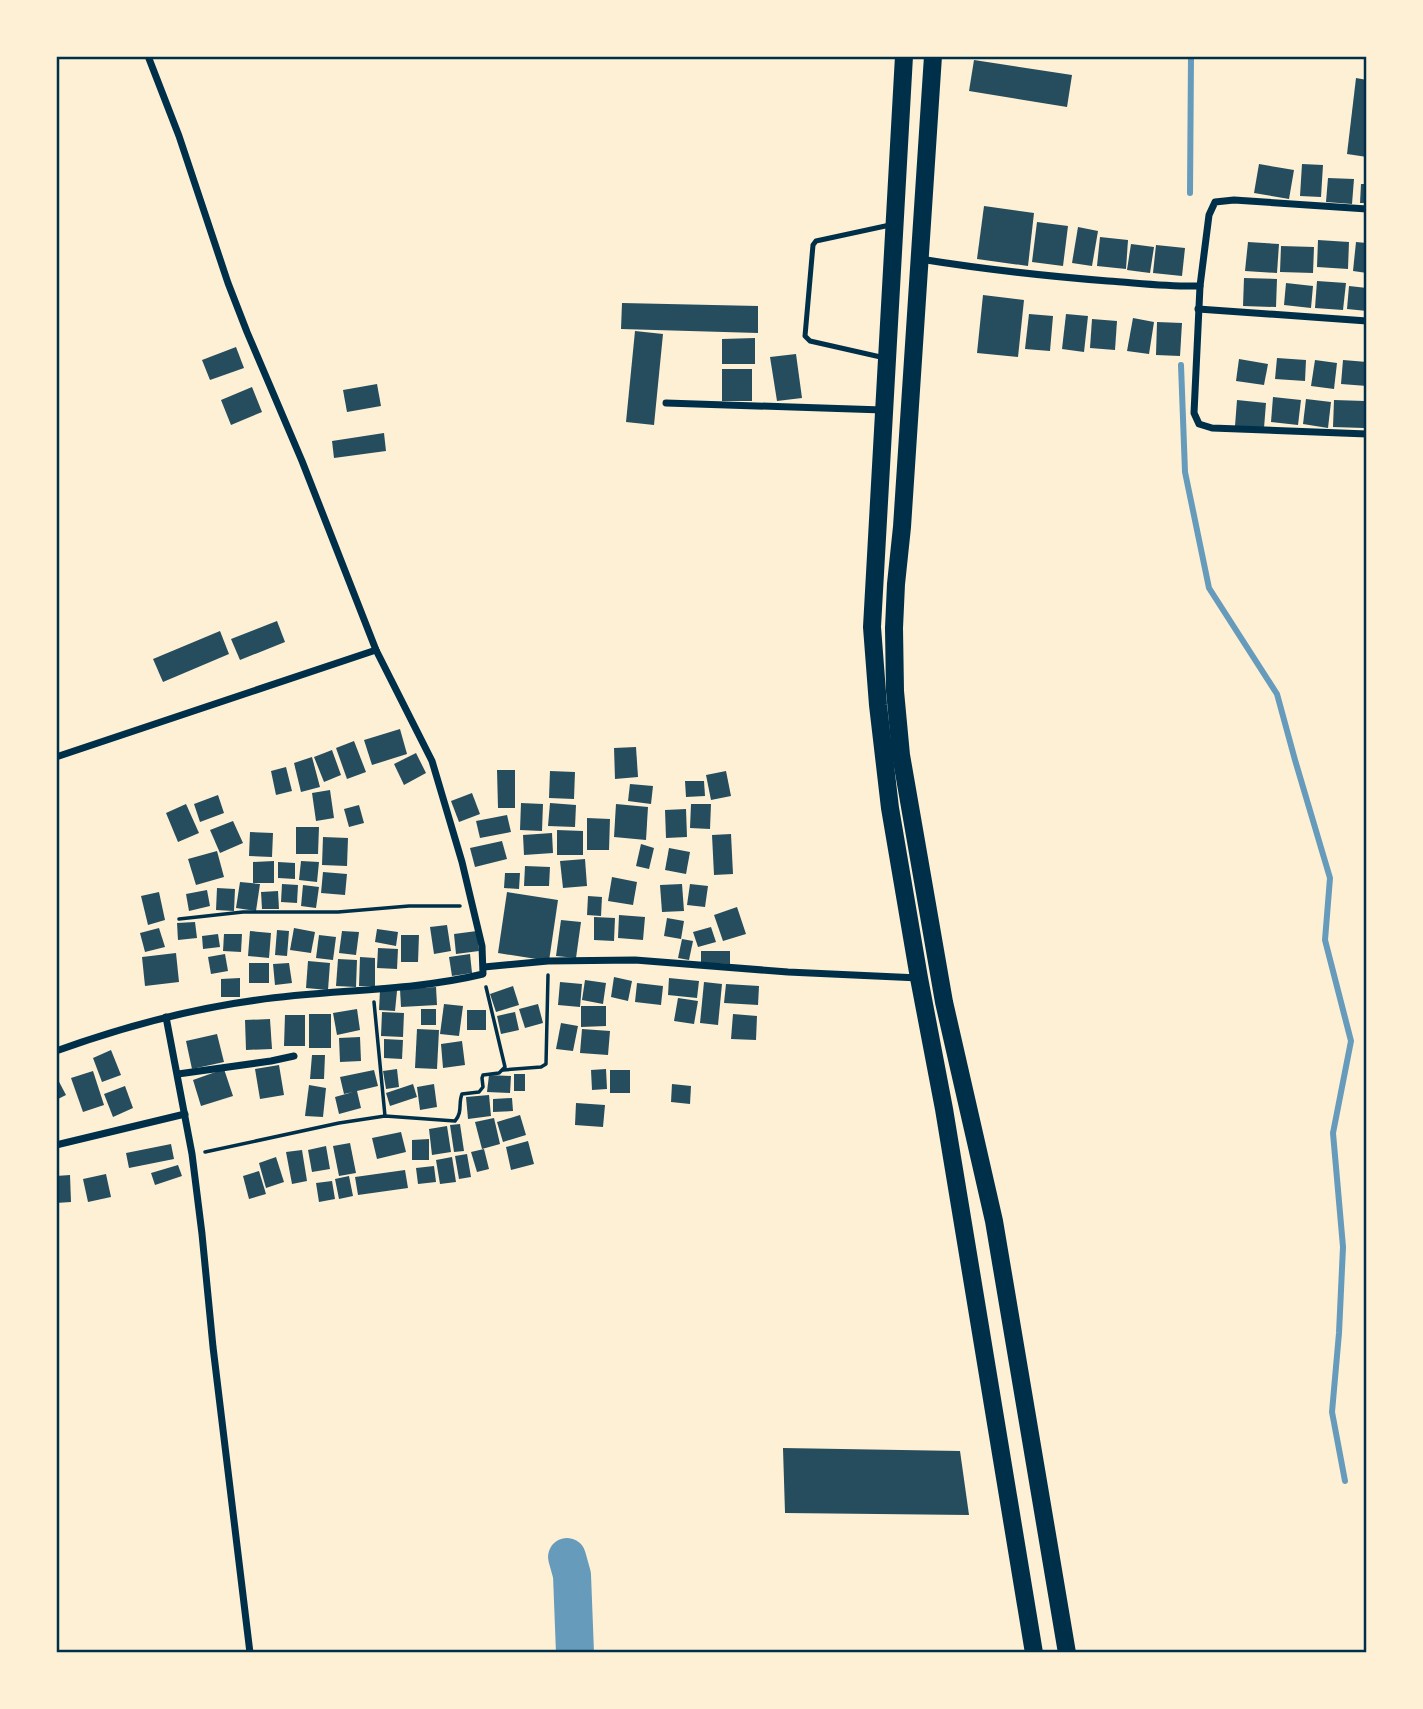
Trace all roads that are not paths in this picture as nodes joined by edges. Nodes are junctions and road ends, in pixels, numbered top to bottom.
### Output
1 (148, 56) edge
2 (904, 56) edge
3 (933, 56) edge
4 (1367, 209) edge
5 (895, 224) junction
6 (919, 258) junction
7 (1200, 286) junction
8 (1198, 309) junction
9 (1367, 321) edge
10 (888, 359) junction
11 (666, 403) dead end
12 (883, 410) junction
13 (1367, 435) edge
14 (872, 627) junction
15 (894, 628) junction
16 (376, 650) junction
17 (56, 757) edge
18 (484, 970) junction
19 (919, 978) junction
20 (166, 1017) junction
21 (56, 1051) edge
22 (294, 1056) dead end
23 (178, 1074) junction
24 (185, 1114) junction
25 (56, 1145) edge
26 (250, 1653) edge
27 (1034, 1653) edge
28 (1067, 1653) edge

1 - 16 street
2 - 5 highway
3 - 6 highway
4 - 7 street
5 - 10 highway
5 - 10 lane
6 - 7 street
6 - 15 highway
7 - 8 street
8 - 9 street
8 - 13 street
10 - 12 highway
11 - 12 street
12 - 14 highway
14 - 15 highway
14 - 19 highway
15 - 28 highway
16 - 17 street
16 - 18 street
18 - 19 street
18 - 20 street
19 - 27 highway
20 - 21 street
20 - 23 street
22 - 23 street
23 - 24 street
24 - 25 street
24 - 26 street

